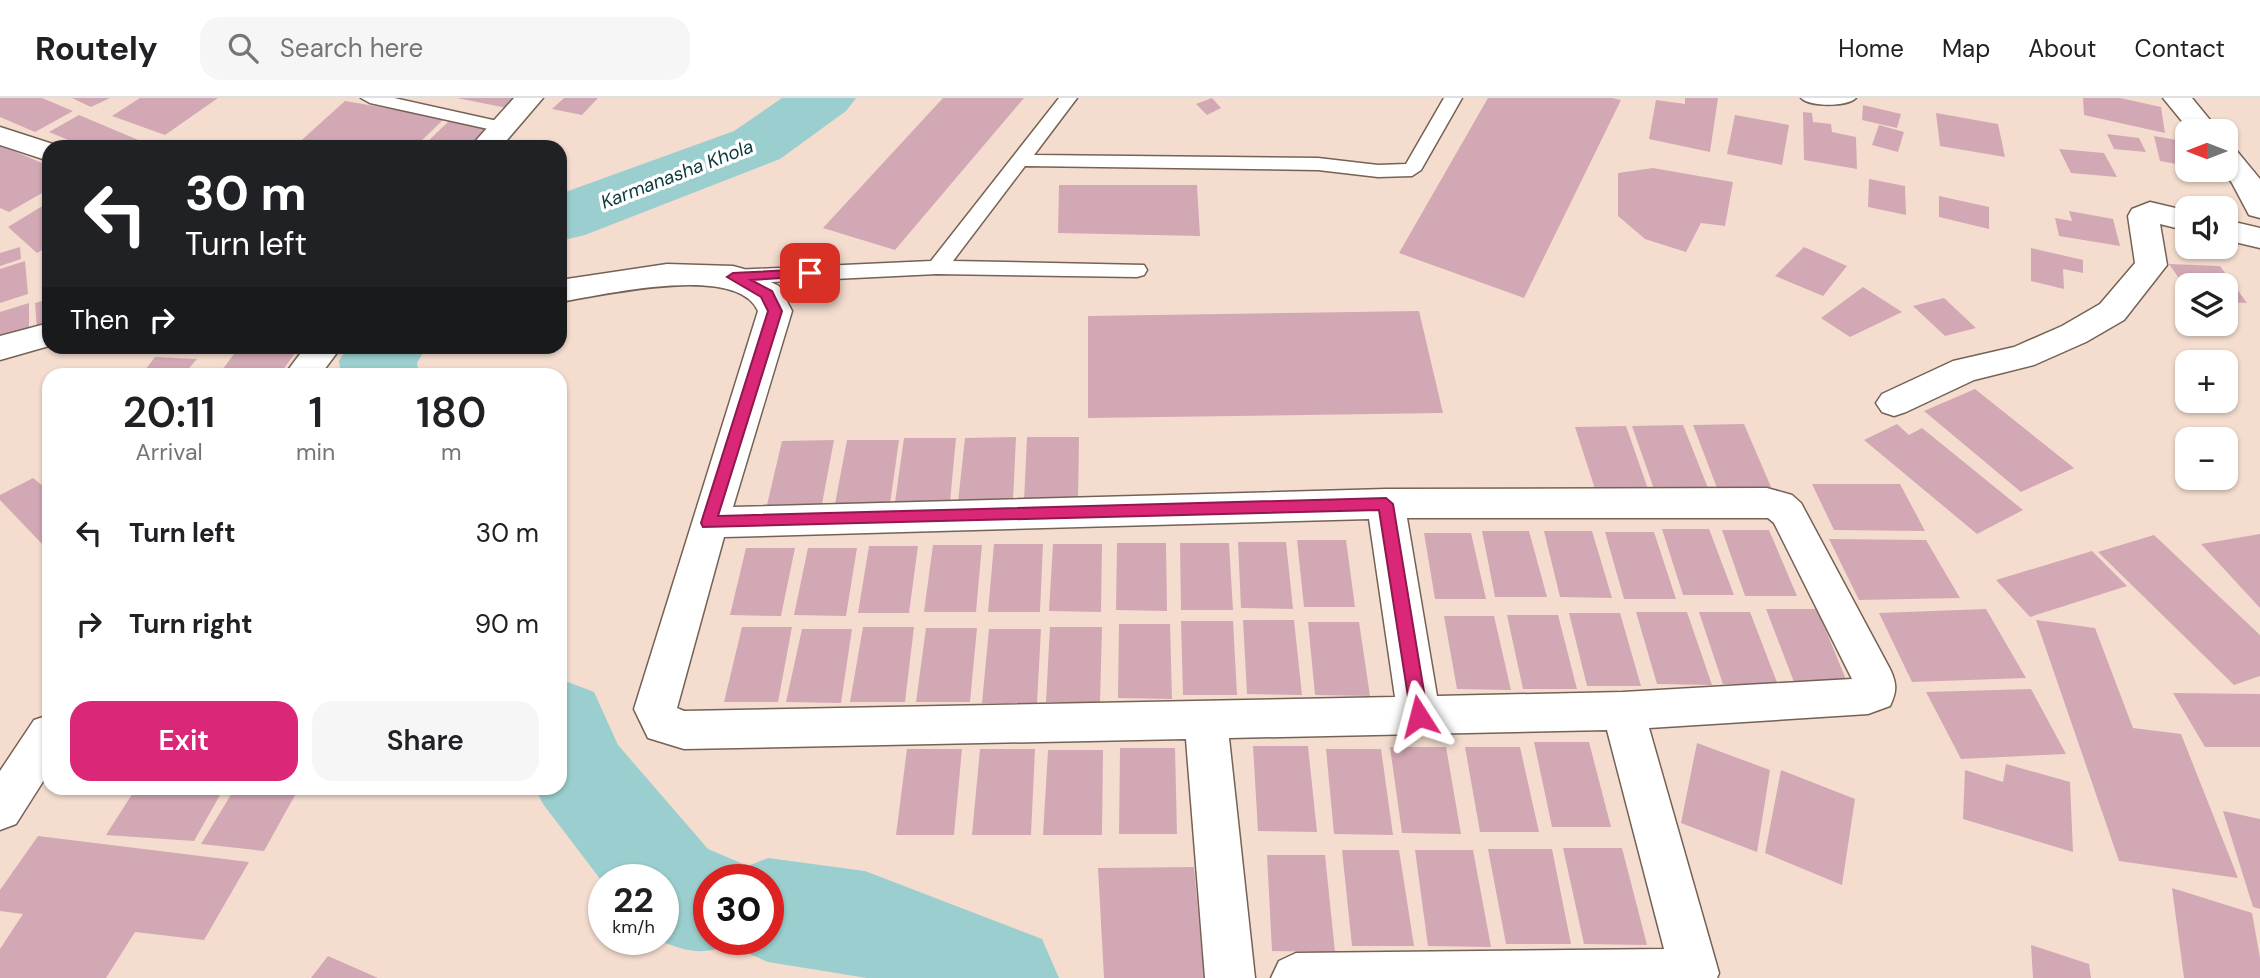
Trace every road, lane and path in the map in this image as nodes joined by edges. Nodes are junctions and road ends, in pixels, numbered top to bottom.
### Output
1 (370, 98) edge
2 (529, 98) edge
3 (1068, 98) edge
4 (1453, 98) edge
5 (1810, 98) edge
6 (1847, 98) edge
7 (2178, 98) edge
8 (2195, 119) edge
9 (0, 136) edge
10 (493, 137) edge
11 (42, 150) edge
12 (1020, 160) junction
13 (2238, 170) edge
14 (2260, 208) edge
15 (2175, 218) edge
16 (2238, 233) edge
17 (2260, 238) edge
18 (937, 267) junction
19 (1138, 270) dead end
20 (733, 277) junction
21 (567, 290) edge
22 (42, 337) edge
23 (0, 348) edge
24 (319, 354) edge
25 (307, 368) edge
26 (1894, 403) dead end
27 (1386, 504) junction
28 (709, 523) junction
29 (1623, 711) junction
30 (1419, 716) junction
31 (1206, 721) junction
32 (42, 745) edge
33 (0, 809) edge
34 (1230, 978) edge
35 (1296, 978) edge

1 - 10 lane
2 - 10 street
3 - 12 lane
4 - 12 lane
5 - 6 lane
7 - 8 street
9 - 11 street
12 - 18 lane
13 - 14 street
15 - 26 street
16 - 17 street
18 - 19 lane
18 - 20 lane
20 - 21 street
20 - 28 street
22 - 23 street
24 - 25 street
27 - 28 street
27 - 29 street
27 - 30 street
28 - 31 street
29 - 30 street
29 - 35 street
30 - 31 street
31 - 34 street
32 - 33 street

